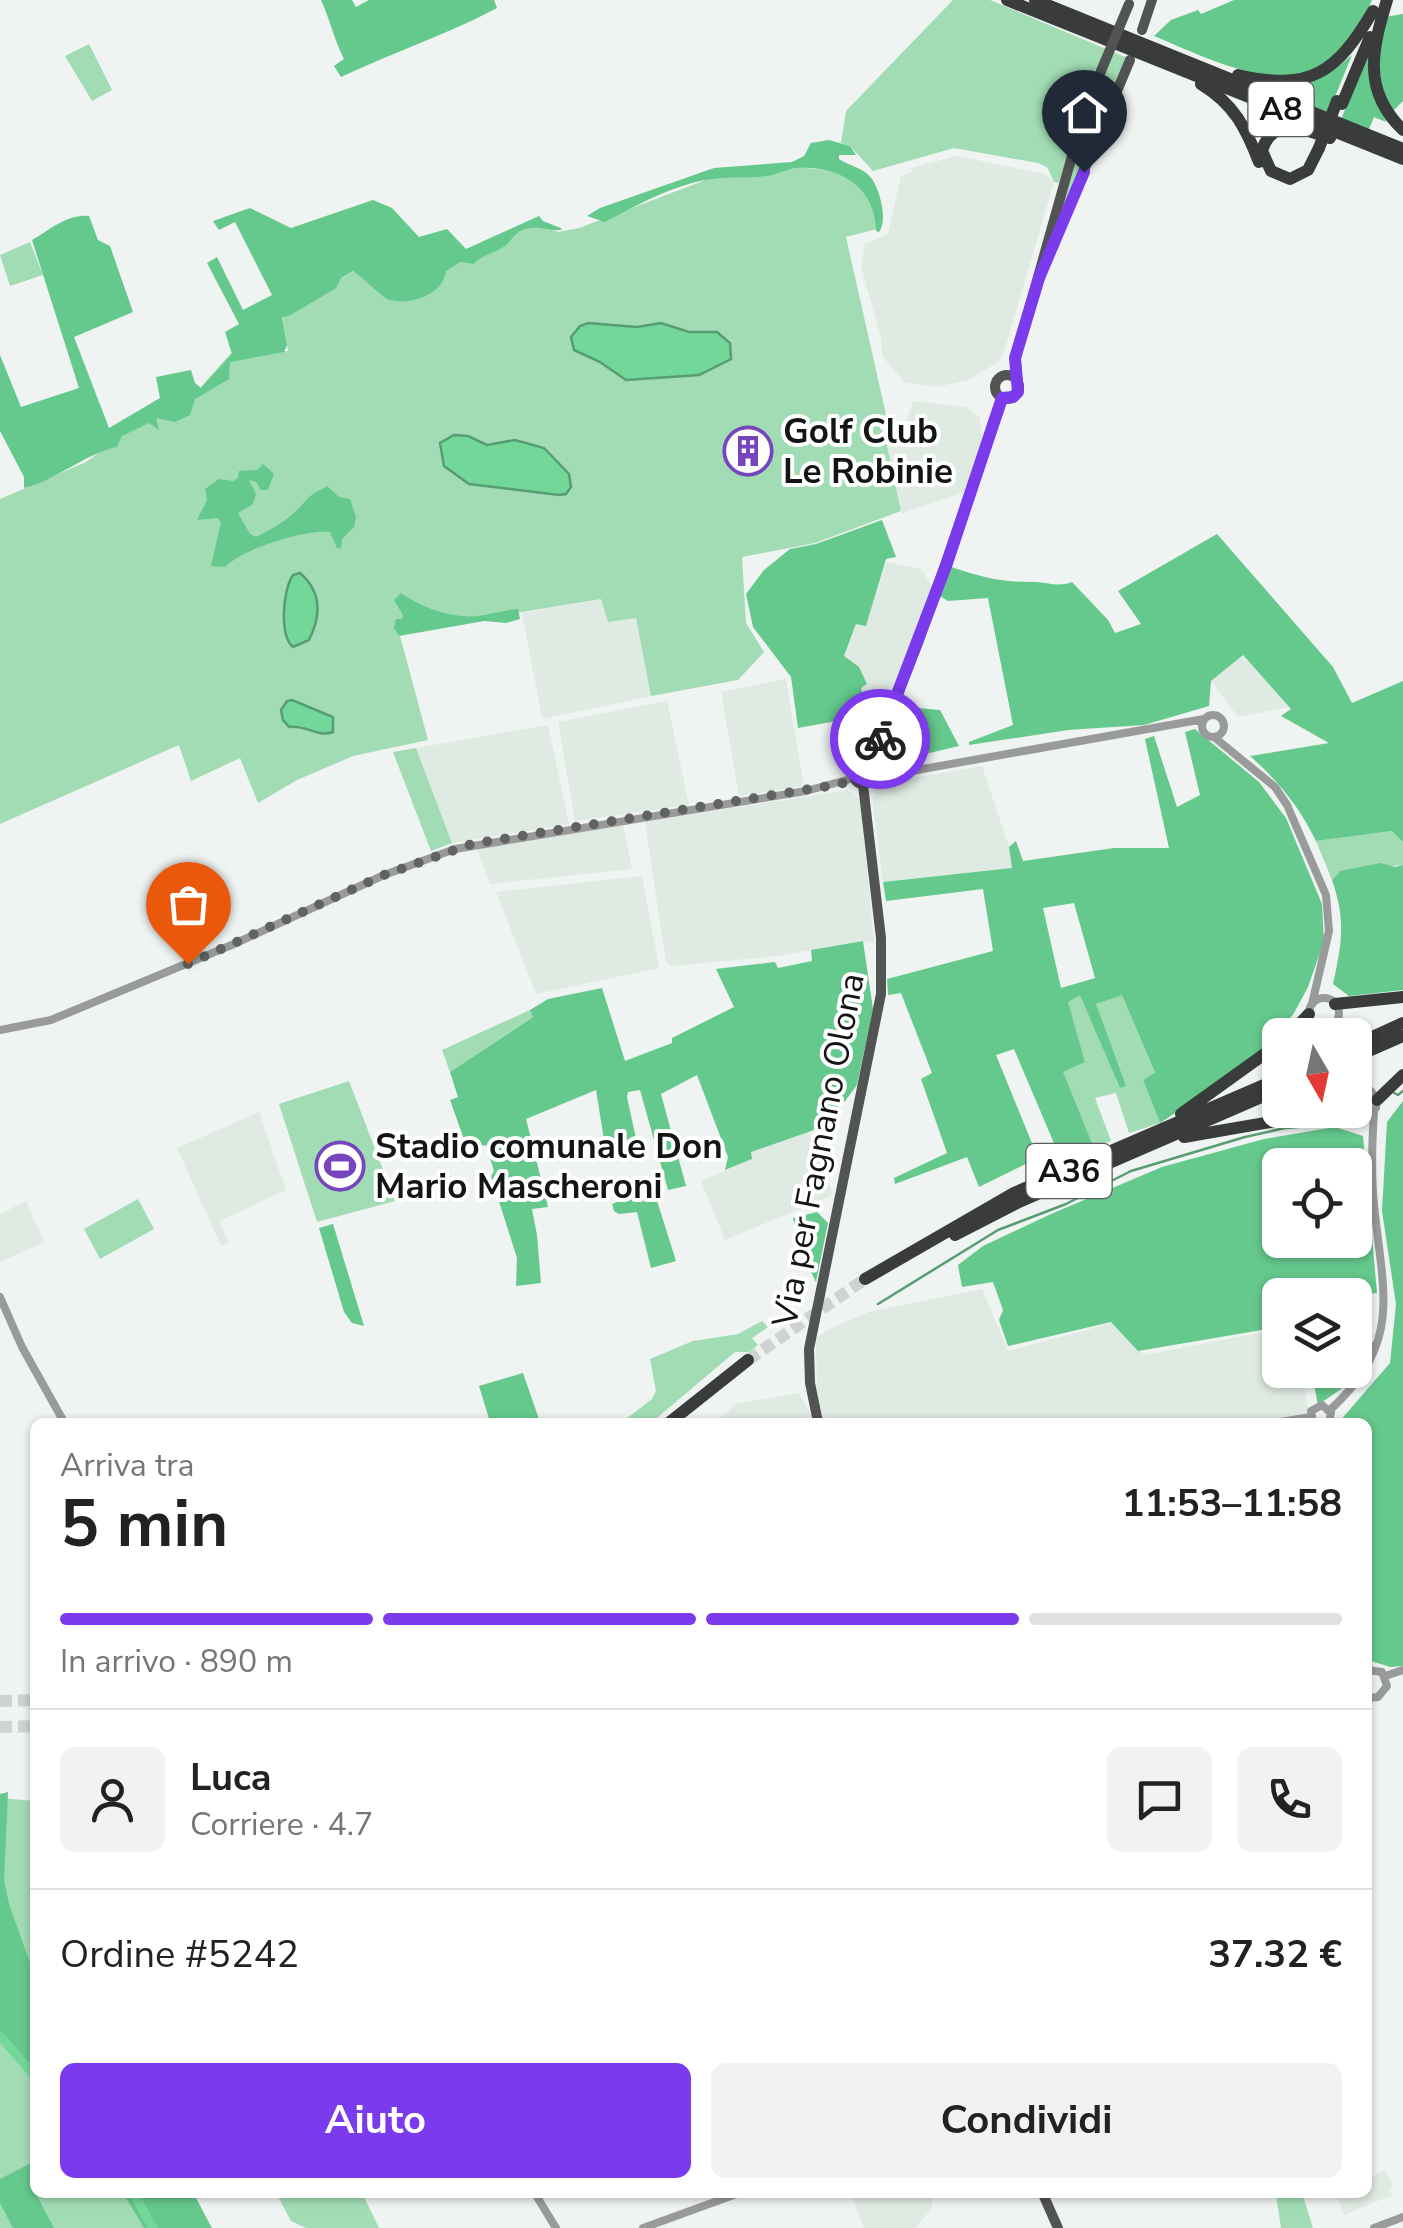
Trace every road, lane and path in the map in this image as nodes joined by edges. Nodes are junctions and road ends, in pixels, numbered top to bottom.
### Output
1 (1007, 0) edge
2 (1035, 0) edge
3 (1152, 0) edge
4 (1386, 0) edge
5 (1130, 2) edge
6 (1376, 5) edge
7 (1142, 30) dead end
8 (1160, 56) junction
9 (1130, 60) dead end
10 (1340, 102) junction
11 (1403, 130) edge
12 (1322, 149) junction
13 (1403, 149) edge
14 (1403, 160) edge
15 (1039, 278) junction
16 (1015, 358) junction
17 (1002, 375) junction
18 (1016, 379) junction
19 (1002, 398) junction
20 (1204, 719) junction
21 (1188, 724) junction
22 (1202, 729) junction
23 (1224, 731) junction
24 (1214, 737) junction
25 (1228, 746) junction
26 (863, 780) junction
27 (1316, 980) junction
28 (1403, 998) edge
29 (1329, 1001) junction
30 (1311, 1009) junction
31 (1303, 1018) edge
32 (1313, 1018) edge
33 (1337, 1018) edge
34 (1403, 1023) edge
35 (0, 1030) edge
36 (1403, 1036) edge
37 (1372, 1037) edge
38 (1372, 1050) edge
39 (1262, 1057) edge
40 (1403, 1075) edge
41 (1262, 1087) edge
42 (1372, 1093) edge
43 (1262, 1096) edge
44 (1375, 1106) junction
45 (1372, 1107) edge
46 (1262, 1121) edge
47 (1369, 1128) edge
48 (1158, 1136) junction
49 (1373, 1138) junction
50 (866, 1282) tunnel mouth
51 (0, 1297) edge
52 (1330, 1410) junction
53 (62, 1418) edge
54 (675, 1418) edge
55 (687, 1418) edge
56 (817, 1418) edge
57 (1312, 1418) edge
58 (1329, 1418) edge
59 (1372, 1670) edge
60 (1403, 1670) edge
61 (1385, 1676) junction
62 (1372, 1697) edge
63 (538, 2198) edge
64 (726, 2198) edge
65 (1045, 2198) edge
66 (1403, 2217) edge
67 (556, 2228) edge
68 (643, 2228) edge
69 (1058, 2228) edge
70 (1374, 2228) edge

1 - 8 highway, A8
2 - 8 highway, A8
3 - 7 main road
4 - 10 highway
4 - 11 highway
5 - 15 main road, bridge
6 - 8 highway
6 - 10 highway
8 - 12 highway
8 - 13 highway, A8
8 - 14 highway, A8
9 - 15 main road
10 - 12 highway, bridge
12 - 14 highway
15 - 16 main road
16 - 17 main road
16 - 18 main road
17 - 18 main road
17 - 19 main road, Via per Fagnano Olona
18 - 19 main road, Via per Fagnano Olona
19 - 26 main road, Via per Fagnano Olona
20 - 21 street
20 - 22 street
20 - 23 street
21 - 22 street
21 - 26 street
22 - 24 street
23 - 24 street
23 - 25 street
24 - 25 street
25 - 27 street
26 - 35 street
26 - 56 main road, Via per Fagnano Olona
27 - 29 street
27 - 30 street
28 - 29 highway
29 - 30 street
29 - 33 street
30 - 31 highway
30 - 32 street
34 - 37 highway
36 - 38 highway
39 - 48 highway
40 - 44 highway
41 - 48 highway, A36
42 - 44 street
43 - 48 highway, A36
44 - 45 street
44 - 49 street
46 - 48 highway
47 - 49 street
48 - 50 highway, A36
49 - 52 street
51 - 53 street
52 - 57 street
52 - 58 street
54 - 55 highway
59 - 61 street
60 - 61 street
61 - 62 street
63 - 67 street
64 - 68 street
65 - 69 main road
66 - 70 street

